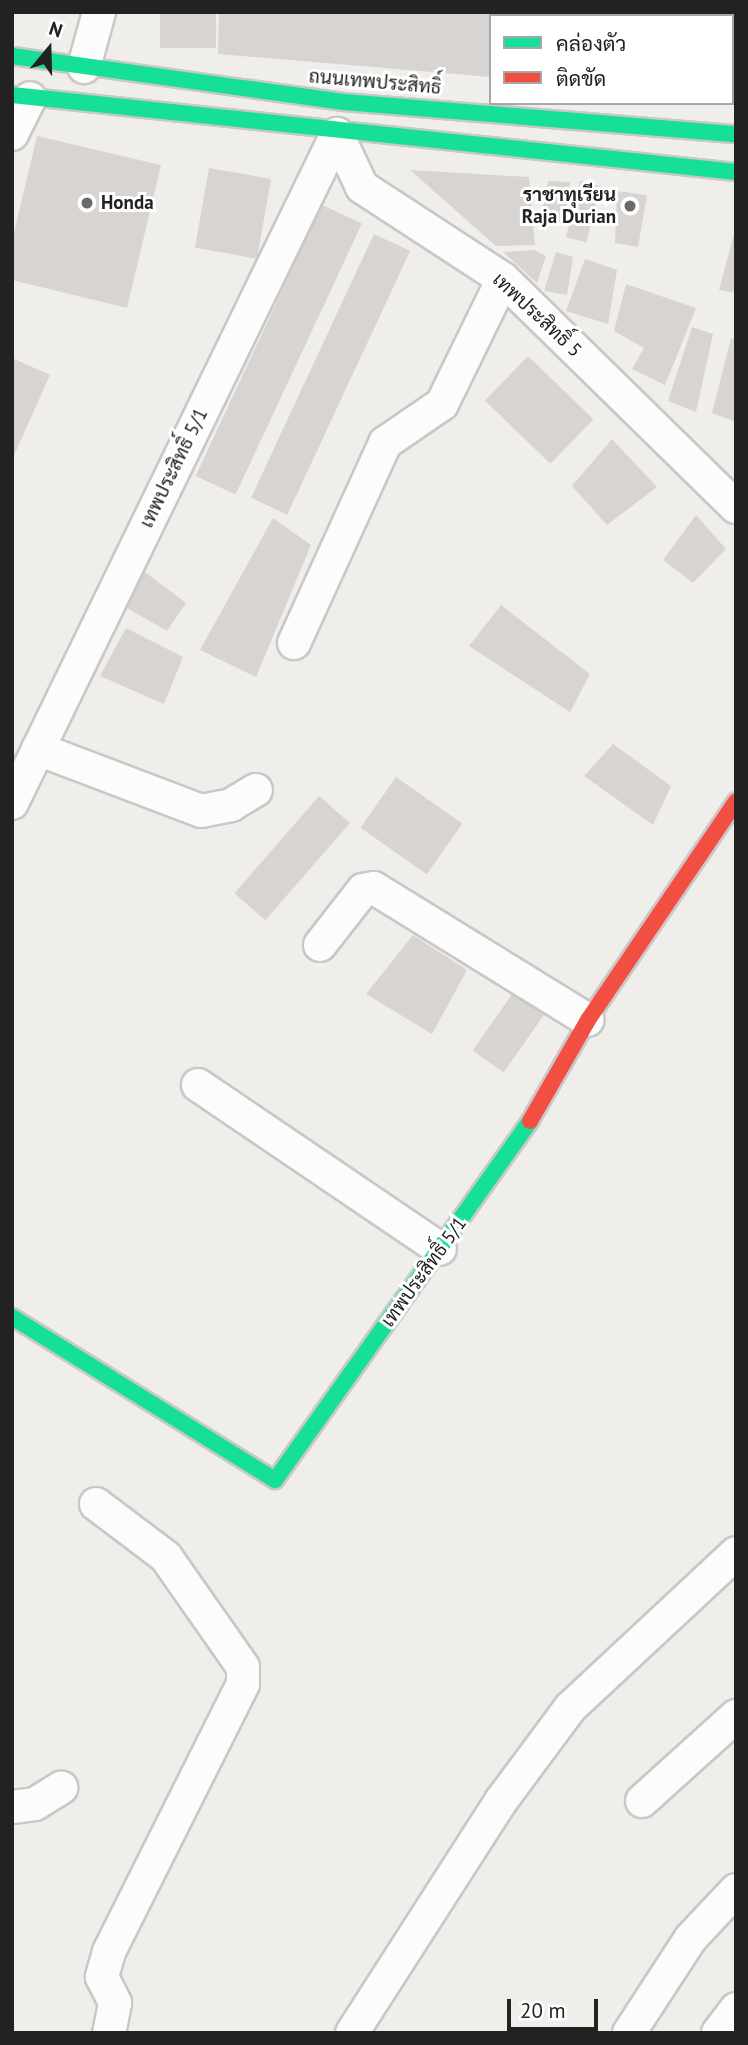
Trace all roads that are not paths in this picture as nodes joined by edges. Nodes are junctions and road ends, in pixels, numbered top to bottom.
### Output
1 (99, 12) edge
2 (12, 56) edge
3 (84, 67) junction
4 (21, 96) edge
5 (12, 134) edge
6 (337, 134) junction
7 (736, 134) edge
8 (736, 173) edge
9 (503, 279) junction
10 (736, 507) edge
11 (294, 643) dead end
12 (38, 749) junction
13 (256, 790) dead end
14 (736, 801) edge
15 (12, 803) edge
16 (320, 945) dead end
17 (589, 1020) junction
18 (198, 1085) dead end
19 (440, 1249) junction
20 (12, 1317) edge
21 (96, 1504) dead end
22 (736, 1553) edge
23 (736, 1716) edge
24 (61, 1788) dead end
25 (642, 1801) dead end
26 (12, 1807) edge
27 (736, 1889) edge
28 (736, 2009) edge
29 (109, 2033) edge
30 (352, 2033) edge
31 (629, 2033) edge
32 (718, 2033) edge

1 - 3 street
2 - 3 main road, ถนนเทพประสิทธิ์
3 - 4 main road
3 - 7 main road, ถนนเทพประสิทธิ์
4 - 5 street
4 - 6 main road
6 - 8 main road
6 - 9 street, เทพประสิทธิ์ 5
6 - 12 street, เทพประสิทธิ์ 5/1
9 - 10 street, เทพประสิทธิ์ 5
9 - 11 street
12 - 13 street
12 - 15 street, เทพประสิทธิ์ 5/1
14 - 17 main road, เทพประสิทธิ์ 5/1
16 - 17 street
17 - 19 main road, เทพประสิทธิ์ 5/1
18 - 19 street
19 - 20 main road, เทพประสิทธิ์ 5/1
21 - 29 street
22 - 30 street
23 - 25 street
24 - 26 street
27 - 31 street
28 - 32 street

